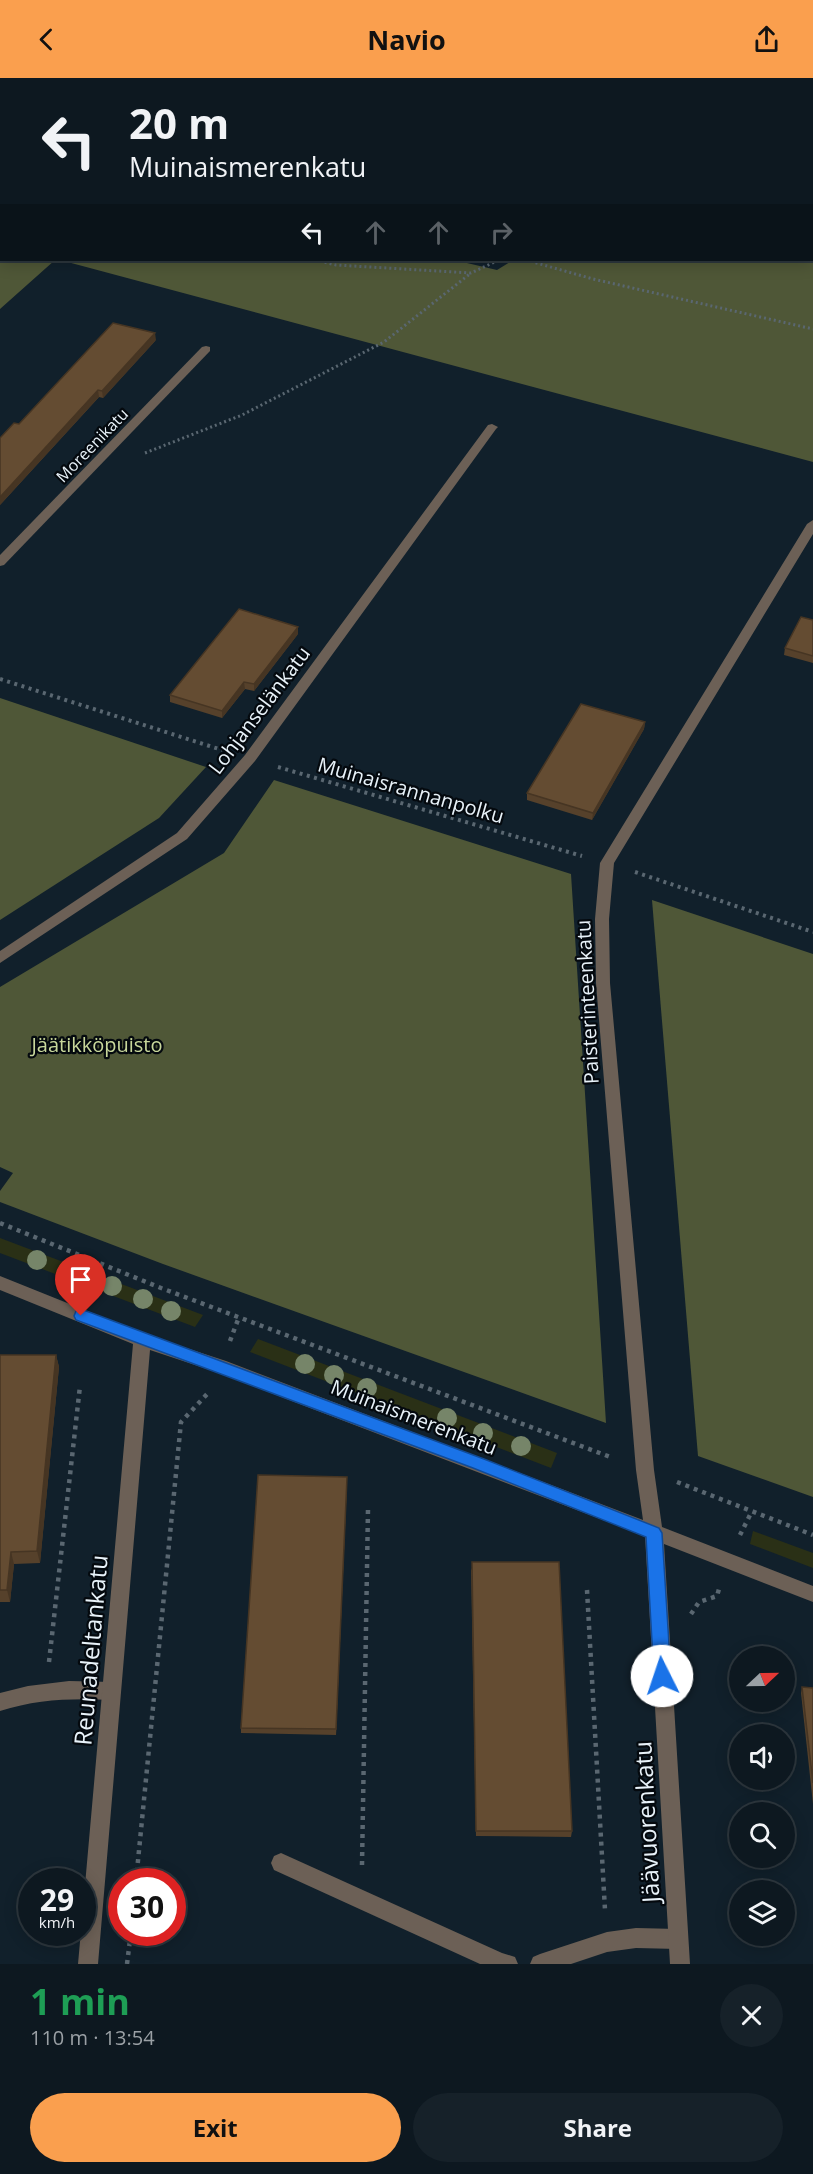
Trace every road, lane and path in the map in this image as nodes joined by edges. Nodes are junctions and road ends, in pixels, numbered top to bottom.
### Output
1 (319, 261) edge
2 (497, 261) edge
3 (530, 261) edge
4 (471, 273) junction
5 (813, 329) edge
6 (206, 349) dead end
7 (492, 427) dead end
8 (136, 457) dead end
9 (813, 524) edge
10 (0, 562) edge
11 (0, 679) edge
12 (250, 758) junction
13 (607, 863) junction
14 (813, 932) edge
15 (0, 958) edge
16 (0, 1223) edge
17 (0, 1283) edge
18 (239, 1317) junction
19 (142, 1340) junction
20 (220, 1366) junction
21 (80, 1386) dead end
22 (645, 1470) junction
23 (368, 1509) dead end
24 (752, 1511) junction
25 (654, 1533) junction
26 (813, 1535) edge
27 (728, 1560) junction
28 (587, 1590) dead end
29 (813, 1594) edge
30 (686, 1620) dead end
31 (46, 1690) junction
32 (112, 1691) junction
33 (0, 1702) edge
34 (280, 1863) dead end
35 (137, 1868) edge
36 (362, 1900) junction
37 (678, 1939) junction
38 (607, 1942) junction
39 (130, 1946) edge
40 (88, 1964) edge
41 (128, 1964) edge
42 (508, 1964) edge
43 (540, 1964) edge
44 (680, 1964) edge

1 - 4 path
2 - 4 path
3 - 5 path
4 - 8 path
6 - 10 street, Moreenikatu
7 - 12 street, Lohjanselänkatu
9 - 13 street, Paisterinteenkatu
11 - 12 path, Muinaisrannanpolku
12 - 13 path, Muinaisrannanpolku
12 - 15 street, Lohjanselänkatu
13 - 14 path, Muinaisrannanpolku
13 - 22 street, Paisterinteenkatu
16 - 18 path
17 - 19 street, Muinaismerenkatu
18 - 20 path
18 - 22 path
19 - 20 street, Muinaismerenkatu
19 - 32 street, Reunadeltankatu
20 - 25 street, Muinaismerenkatu
20 - 35 path
21 - 31 path
22 - 24 path
22 - 25 street, Paisterinteenkatu
23 - 36 path
24 - 26 path
24 - 27 path
25 - 27 street, Muinaismerenkatu
25 - 37 street, Jäävuorenkatu
27 - 29 street, Muinaismerenkatu
27 - 30 path
28 - 38 path
31 - 32 street
31 - 33 street
32 - 40 street, Reunadeltankatu
34 - 36 street
36 - 42 street
37 - 38 street
37 - 44 street, Jäävuorenkatu
38 - 43 street
39 - 41 path

